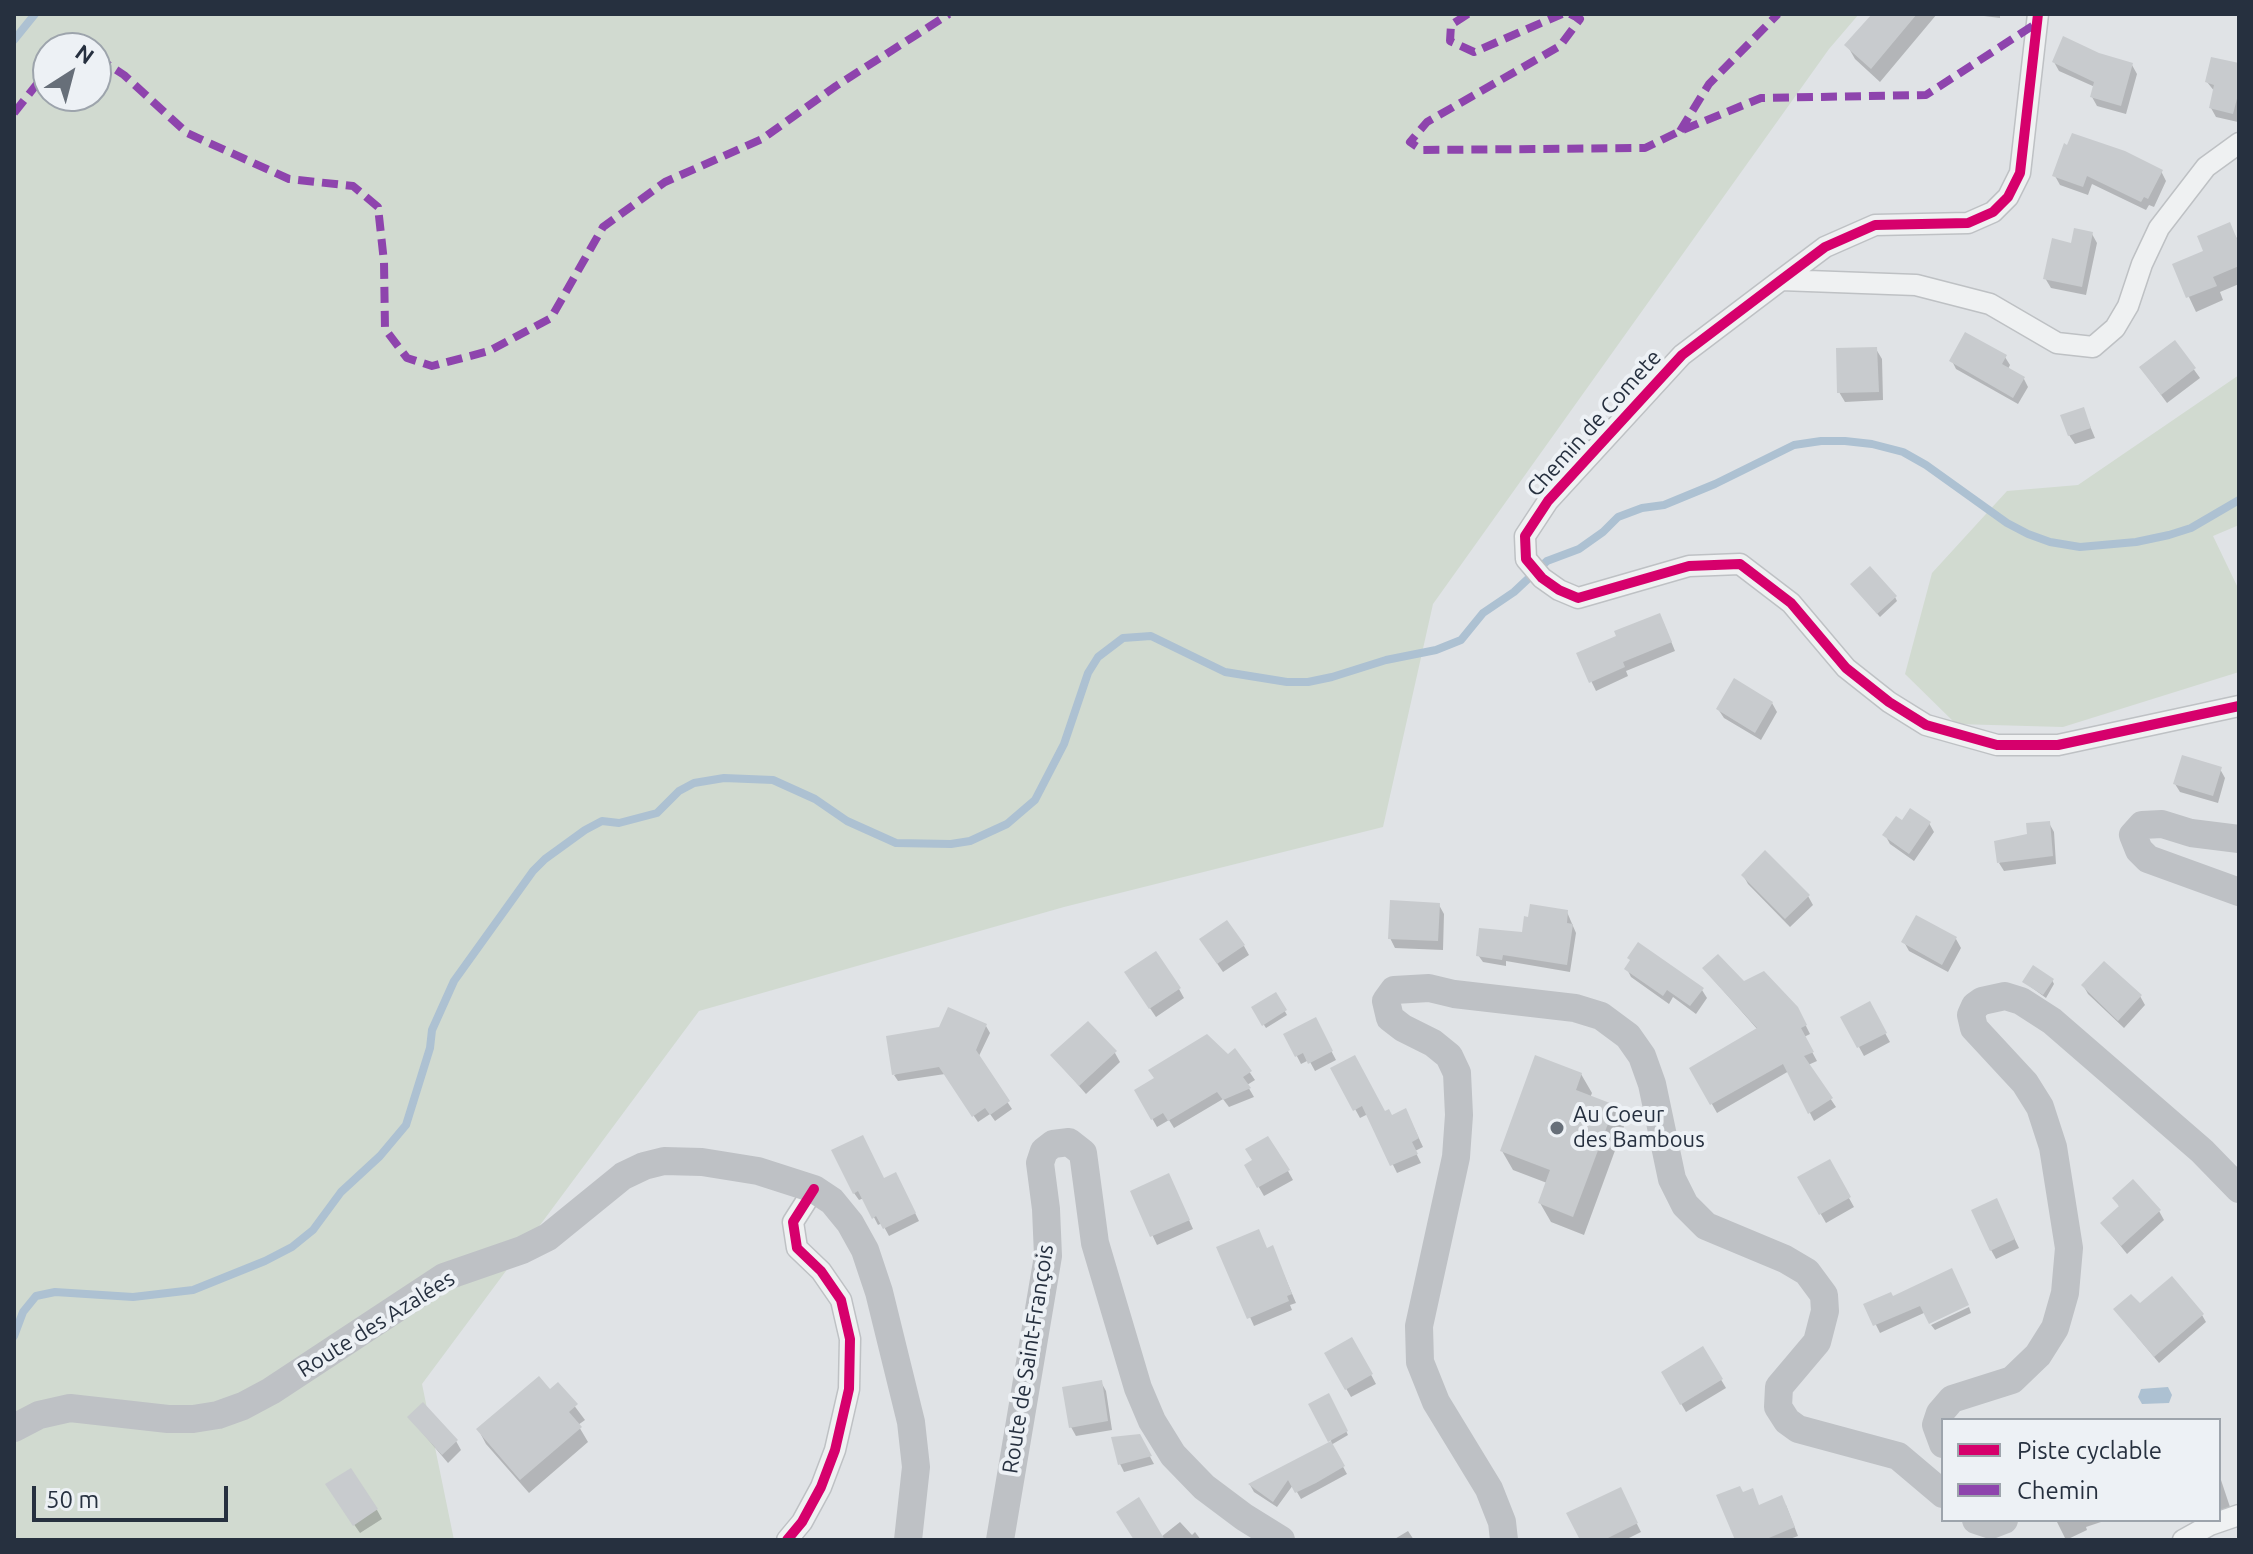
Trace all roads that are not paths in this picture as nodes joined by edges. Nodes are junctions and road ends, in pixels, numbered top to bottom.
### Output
1 (2038, 14) edge
2 (2239, 143) edge
3 (1781, 280) junction
4 (2239, 706) edge
5 (2239, 839) edge
6 (2239, 892) edge
7 (814, 1189) junction
8 (2239, 1189) edge
9 (14, 1428) edge
10 (1941, 1439) edge
11 (1941, 1492) edge
12 (2219, 1522) edge
13 (787, 1540) edge
14 (908, 1540) edge
15 (1000, 1540) edge
16 (1281, 1540) edge
17 (1504, 1540) edge
18 (2183, 1540) edge

1 - 3 street, Chemin de Comete
2 - 3 street
3 - 4 street, Chemin de Comete
5 - 6 main road
7 - 9 main road, Route des Azalées
7 - 13 street
7 - 14 main road
8 - 10 main road
11 - 17 main road
12 - 18 street
15 - 16 main road, Route de Saint-François

